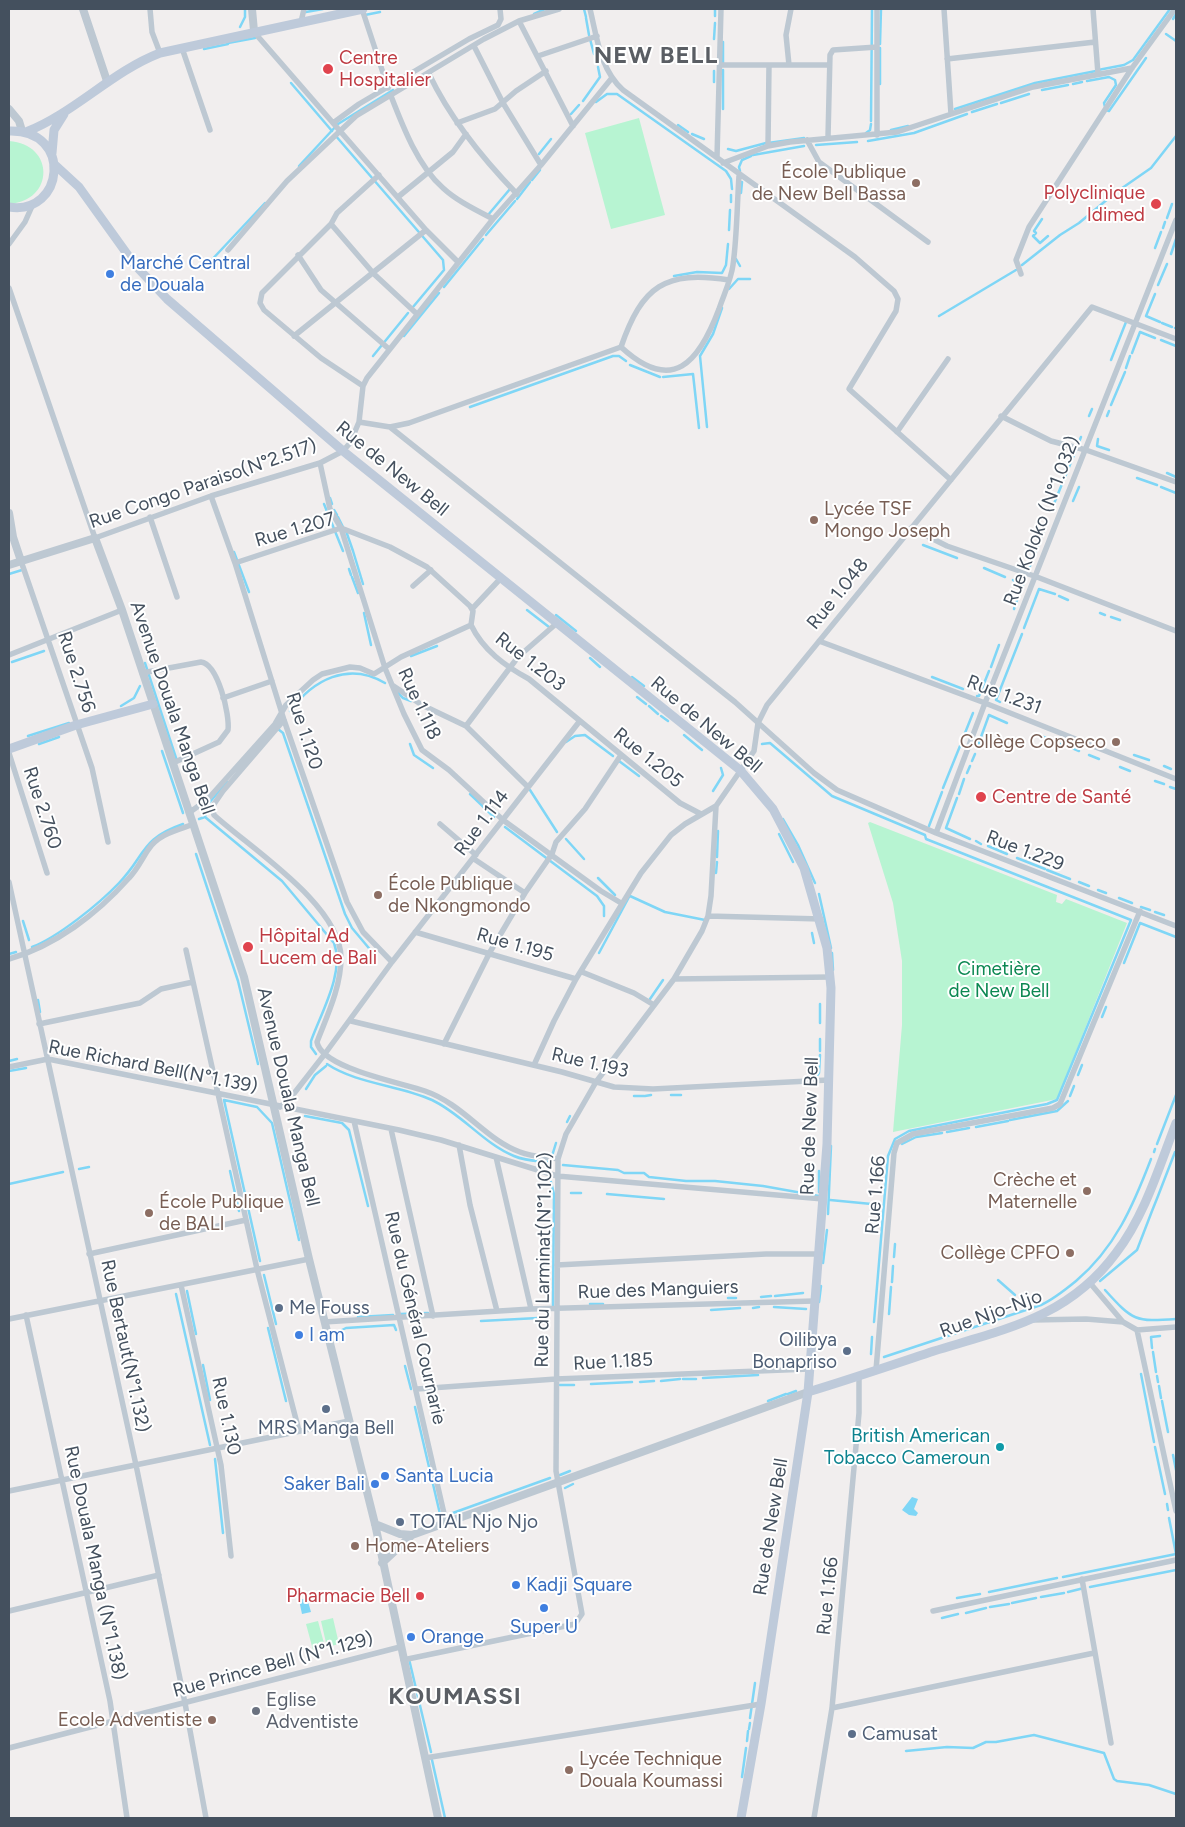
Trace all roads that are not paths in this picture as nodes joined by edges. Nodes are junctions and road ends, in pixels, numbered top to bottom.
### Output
1 (83, 9) edge
2 (150, 9) edge
3 (252, 9) edge
4 (304, 9) edge
5 (362, 9) edge
6 (500, 9) edge
7 (559, 9) edge
8 (590, 9) edge
9 (721, 9) edge
10 (791, 9) edge
11 (877, 9) edge
12 (944, 9) edge
13 (1093, 9) edge
14 (1176, 9) edge
15 (519, 21) junction
16 (301, 22) junction
17 (254, 31) junction
18 (597, 36) junction
19 (1095, 42) junction
20 (474, 46) junction
21 (877, 47) junction
22 (182, 48) junction
23 (160, 54) junction
24 (538, 56) junction
25 (947, 59) junction
26 (721, 65) junction
27 (770, 65) junction
28 (789, 65) junction
29 (828, 66) junction
30 (1132, 68) junction
31 (546, 71) junction
32 (428, 74) junction
33 (1098, 74) junction
34 (611, 79) junction
35 (107, 81) junction
36 (388, 88) junction
37 (391, 96) junction
38 (504, 103) junction
39 (9, 109) edge
40 (64, 114) junction
41 (950, 114) junction
42 (333, 123) junction
43 (458, 123) junction
44 (574, 126) junction
45 (210, 130) dead end
46 (9, 131) edge
47 (24, 131) junction
48 (340, 131) junction
49 (466, 134) junction
50 (877, 135) junction
51 (828, 137) junction
52 (807, 140) junction
53 (768, 146) junction
54 (52, 154) junction
55 (717, 158) junction
56 (724, 162) junction
57 (54, 164) junction
58 (541, 166) junction
59 (429, 172) junction
60 (379, 175) junction
61 (739, 176) junction
62 (517, 194) junction
63 (398, 197) junction
64 (33, 204) junction
65 (9, 207) edge
66 (493, 219) junction
67 (1176, 220) edge
68 (331, 224) junction
69 (426, 230) junction
70 (928, 242) dead end
71 (9, 244) edge
72 (228, 250) dead end
73 (298, 255) junction
74 (458, 262) junction
75 (374, 274) junction
76 (1021, 274) dead end
77 (729, 280) junction
78 (9, 288) edge
79 (338, 302) junction
80 (417, 314) junction
81 (1136, 324) junction
82 (294, 336) junction
83 (1176, 339) edge
84 (621, 347) junction
85 (389, 349) junction
86 (948, 359) dead end
87 (363, 386) junction
88 (1001, 416) junction
89 (359, 422) junction
90 (390, 427) junction
91 (897, 432) junction
92 (1086, 450) junction
93 (343, 451) junction
94 (320, 463) junction
95 (951, 480) junction
96 (1176, 482) edge
97 (211, 496) junction
98 (9, 513) edge
99 (150, 517) junction
100 (342, 528) junction
101 (912, 528) junction
102 (95, 538) junction
103 (21, 561) junction
104 (235, 563) junction
105 (9, 565) edge
106 (431, 570) junction
107 (1037, 576) junction
108 (501, 578) junction
109 (413, 586) dead end
110 (177, 597) dead end
111 (472, 609) junction
112 (122, 610) junction
113 (557, 623) junction
114 (471, 625) junction
115 (1176, 631) edge
116 (49, 639) junction
117 (819, 642) junction
118 (9, 655) edge
119 (385, 668) junction
120 (510, 668) junction
121 (142, 673) junction
122 (272, 681) junction
123 (392, 685) junction
124 (223, 698) junction
125 (985, 703) junction
126 (153, 704) junction
127 (282, 712) junction
128 (284, 720) junction
129 (579, 722) junction
130 (758, 723) junction
131 (76, 725) junction
132 (466, 726) junction
133 (9, 751) edge
134 (621, 755) junction
135 (173, 763) junction
136 (740, 770) junction
137 (1176, 779) edge
138 (528, 787) junction
139 (716, 806) junction
140 (190, 812) junction
141 (701, 814) junction
142 (503, 820) junction
143 (194, 824) junction
144 (440, 824) dead end
145 (936, 833) junction
146 (108, 842) dead end
147 (552, 854) junction
148 (475, 857) junction
149 (47, 873) dead end
150 (9, 882) edge
151 (525, 893) junction
152 (621, 903) junction
153 (1140, 912) junction
154 (708, 916) junction
155 (821, 919) junction
156 (1176, 926) edge
157 (416, 932) junction
158 (186, 950) dead end
159 (490, 952) junction
160 (26, 955) junction
161 (9, 959) edge
162 (392, 962) junction
163 (582, 972) junction
164 (830, 977) junction
165 (576, 979) junction
166 (674, 979) junction
167 (193, 982) junction
168 (654, 1005) junction
169 (351, 1020) junction
170 (39, 1024) junction
171 (444, 1044) junction
172 (324, 1055) junction
173 (48, 1059) junction
174 (534, 1065) junction
175 (9, 1067) edge
176 (828, 1080) junction
177 (596, 1082) junction
178 (218, 1095) junction
179 (277, 1106) junction
180 (354, 1121) junction
181 (1176, 1123) edge
182 (391, 1129) junction
183 (459, 1145) junction
184 (496, 1157) junction
185 (558, 1159) junction
186 (557, 1176) junction
187 (823, 1199) junction
188 (246, 1220) junction
189 (89, 1254) junction
190 (819, 1254) junction
191 (309, 1259) junction
192 (558, 1265) junction
193 (257, 1269) junction
194 (1090, 1283) junction
195 (181, 1284) junction
196 (99, 1301) junction
197 (814, 1301) junction
198 (558, 1308) junction
199 (531, 1309) junction
200 (497, 1311) junction
201 (26, 1315) junction
202 (433, 1316) junction
203 (399, 1318) junction
204 (9, 1319) edge
205 (1033, 1320) junction
206 (324, 1322) junction
207 (1124, 1322) junction
208 (1176, 1327) edge
209 (1137, 1330) junction
210 (810, 1369) junction
211 (876, 1370) junction
212 (859, 1376) junction
213 (556, 1379) junction
214 (417, 1389) junction
215 (808, 1392) junction
216 (349, 1421) junction
217 (299, 1431) junction
218 (218, 1448) junction
219 (136, 1465) junction
220 (62, 1481) junction
221 (557, 1483) junction
222 (9, 1491) edge
223 (1176, 1511) edge
224 (446, 1522) junction
225 (374, 1524) junction
226 (412, 1535) junction
227 (231, 1556) dead end
228 (1176, 1560) edge
229 (382, 1562) junction
230 (159, 1575) junction
231 (1082, 1579) junction
232 (85, 1592) junction
233 (9, 1611) edge
234 (933, 1611) dead end
235 (400, 1647) junction
236 (1094, 1653) junction
237 (403, 1660) junction
238 (185, 1703) junction
239 (761, 1704) junction
240 (832, 1708) junction
241 (113, 1722) junction
242 (1111, 1743) dead end
243 (9, 1748) edge
244 (425, 1758) junction
245 (127, 1818) edge
246 (206, 1818) edge
247 (438, 1818) edge
248 (741, 1818) edge
249 (814, 1818) edge

1 - 35 street
2 - 23 street
3 - 17 street
4 - 16 street
5 - 16 main road
5 - 36 street
6 - 36 street
7 - 15 street
8 - 18 street
9 - 26 street
10 - 28 street
11 - 21 street
12 - 25 street
13 - 19 street
14 - 30 street
15 - 20 street
15 - 24 street
16 - 17 main road
17 - 22 main road
17 - 42 street
18 - 24 street
18 - 34 street
19 - 25 street
19 - 33 street
20 - 32 street
20 - 38 street
21 - 29 street
21 - 50 street
22 - 23 main road
22 - 45 street
23 - 35 main road
24 - 31 street
25 - 41 street
26 - 27 street
26 - 55 street
27 - 28 street
27 - 53 street
28 - 29 street
29 - 51 street
30 - 33 street
30 - 76 street
31 - 38 street
31 - 44 street
32 - 37 street
32 - 43 street
33 - 41 street
34 - 44 street
34 - 55 street
35 - 40 main road
36 - 42 street
37 - 48 street
37 - 59 street
38 - 43 street
38 - 58 street
39 - 47 street
40 - 47 main road
40 - 54 main road
41 - 50 street
42 - 48 street
43 - 49 street
44 - 58 street
46 - 47 main road
47 - 54 main road
48 - 60 street
48 - 72 street
49 - 59 street
49 - 62 street
50 - 51 street
51 - 52 street
52 - 53 street
52 - 70 street
53 - 56 street
54 - 57 main road
55 - 56 street
56 - 61 street
57 - 64 main road
57 - 93 main road, Rue de New Bell
58 - 62 street
59 - 63 street
59 - 66 street
60 - 63 street
60 - 68 street
61 - 77 street
61 - 91 street
62 - 66 street
63 - 69 street
64 - 65 main road
64 - 71 street
66 - 74 street
67 - 81 street, Rue Koloko (N°1.032)
68 - 73 street
68 - 75 street
69 - 74 street
69 - 75 street
73 - 79 street
73 - 82 street
74 - 80 street
75 - 79 street
75 - 80 street
77 - 84 street
77 - 84 street
78 - 102 street, Avenue Douala Manga Bell
79 - 82 street
79 - 85 street
80 - 85 street
81 - 83 street
81 - 88 street, Rue 1.048
81 - 92 street, Rue Koloko (N°1.032)
82 - 87 street
84 - 90 street
85 - 87 street
86 - 91 street
87 - 89 street, Rue Congo Paraiso(N°2.517)
88 - 92 street
88 - 95 street, Rue 1.048
89 - 90 street
89 - 93 street, Rue Congo Paraiso(N°2.517)
90 - 130 street, Rue 1.229
91 - 95 street
92 - 96 street
92 - 107 street, Rue Koloko (N°1.032)
93 - 94 street, Rue Congo Paraiso(N°2.517)
93 - 108 main road, Rue de New Bell
94 - 97 street, Rue Congo Paraiso(N°2.517)
94 - 100 street, Rue 1.118
95 - 101 street, Rue 1.048
97 - 99 street, Rue Congo Paraiso(N°2.517)
97 - 104 street, Rue 1.120
98 - 103 street, Rue 2.756
99 - 102 street, Rue Congo Paraiso(N°2.517)
99 - 110 street
100 - 104 street, Rue 1.207
100 - 106 street, Rue 1.207
100 - 119 street, Rue 1.118
101 - 107 street
101 - 117 street, Rue 1.048
102 - 103 street, Rue Congo Paraiso(N°2.517)
102 - 112 street, Avenue Douala Manga Bell
103 - 105 street, Rue Congo Paraiso(N°2.517)
103 - 116 street, Rue 2.756
104 - 122 street, Rue 1.120
106 - 109 street
106 - 111 street, Rue 1.207
107 - 115 street
107 - 125 street, Rue Koloko (N°1.032)
108 - 111 street
108 - 113 main road, Rue de New Bell
111 - 114 street
112 - 116 street
112 - 121 street, Avenue Douala Manga Bell
113 - 120 street
113 - 136 main road, Rue de New Bell
114 - 119 street, Rue 1.203
114 - 120 street, Rue 1.203
116 - 118 street
116 - 131 street, Rue 2.756
117 - 125 street, Rue 1.231
117 - 130 street, Rue 1.048
119 - 123 street, Rue 1.118
119 - 127 street
120 - 129 street, Rue 1.203
120 - 132 street
121 - 124 street
121 - 126 street, Avenue Douala Manga Bell
122 - 124 street
122 - 127 street, Rue 1.120
123 - 132 street
123 - 142 street, Rue 1.118
124 - 135 street
125 - 137 street, Rue 1.231
125 - 145 street, Rue Koloko (N°1.032)
126 - 131 main road
126 - 135 street, Avenue Douala Manga Bell
127 - 128 street, Rue 1.120
127 - 140 street
128 - 162 street, Rue 1.120
128 - 172 street
129 - 134 street, Rue 1.205
129 - 138 street, Rue 1.114
130 - 136 street, Rue 1.048
130 - 145 street, Rue 1.229
131 - 133 main road
131 - 146 street, Rue 2.756
132 - 138 street
133 - 149 street, Rue 2.760
134 - 141 street, Rue 1.205
134 - 147 street
135 - 140 street, Avenue Douala Manga Bell
136 - 139 street
136 - 155 main road, Rue de New Bell
138 - 142 street, Rue 1.114
139 - 141 street
139 - 154 street, Rue du Larminat(N°1.102)
140 - 143 street, Avenue Douala Manga Bell
141 - 152 street
142 - 147 street, Rue 1.118
142 - 148 street, Rue 1.114
143 - 160 street
143 - 179 street, Avenue Douala Manga Bell
144 - 148 street
145 - 153 street, Rue 1.229
147 - 151 street
147 - 152 street, Rue 1.118
148 - 151 street
148 - 157 street, Rue 1.114
150 - 160 street, Rue Bertaut(N°1.132)
151 - 159 street
152 - 163 street
153 - 156 street, Rue 1.229
153 - 211 street, Rue 1.166
154 - 155 street
154 - 166 street, Rue du Larminat(N°1.102)
155 - 164 main road, Rue de New Bell
157 - 159 street, Rue 1.195
157 - 162 street, Rue 1.114
158 - 167 street
159 - 165 street, Rue 1.195
159 - 171 street
160 - 161 street
160 - 170 street, Rue Bertaut(N°1.132)
162 - 169 street, Rue 1.114
163 - 165 street
163 - 168 street
164 - 166 street
164 - 176 main road, Rue de New Bell
165 - 174 street
166 - 168 street, Rue du Larminat(N°1.102)
167 - 170 street
167 - 178 street
168 - 177 street, Rue du Larminat(N°1.102)
169 - 171 street, Rue 1.193
169 - 172 street, Rue 1.114
170 - 173 street, Rue Bertaut(N°1.132)
171 - 174 street, Rue 1.193
172 - 179 street, Rue 1.114
172 - 185 street
173 - 175 street, Rue Richard Bell(N°1.139)
173 - 178 street, Rue Richard Bell(N°1.139)
173 - 189 street, Rue Bertaut(N°1.132)
174 - 177 street, Rue 1.193
176 - 177 street, Rue 1.193
176 - 187 main road, Rue de New Bell
177 - 185 street, Rue du Larminat(N°1.102)
178 - 179 street, Rue Richard Bell(N°1.139)
178 - 188 street
179 - 180 street, Rue Richard Bell(N°1.139)
179 - 191 street, Avenue Douala Manga Bell
180 - 182 street, Rue Richard Bell(N°1.139)
180 - 203 street, Rue du Général Cournarie
181 - 194 main road, Rue Njo-Njo
182 - 183 street, Rue Richard Bell(N°1.139)
182 - 202 street
183 - 184 street, Rue Richard Bell(N°1.139)
183 - 200 street
184 - 186 street, Rue Richard Bell(N°1.139)
184 - 199 street
185 - 186 street, Rue du Larminat(N°1.102)
186 - 187 street, Rue Richard Bell(N°1.139)
186 - 192 street, Rue du Larminat(N°1.102)
187 - 190 main road, Rue de New Bell
188 - 189 street
188 - 193 street
189 - 196 street, Rue Bertaut(N°1.132)
190 - 192 street
190 - 197 main road, Rue de New Bell
191 - 193 street
191 - 206 street, Avenue Douala Manga Bell
192 - 198 street, Rue du Larminat(N°1.102)
193 - 195 street
193 - 217 street
194 - 205 main road, Rue Njo-Njo
194 - 207 street
195 - 196 street
195 - 218 street, Rue 1.130
196 - 201 street
196 - 219 street, Rue Bertaut(N°1.132)
197 - 198 street, Rue des Manguiers
197 - 210 main road, Rue de New Bell
198 - 199 street, Rue des Manguiers
198 - 213 street, Rue du Larminat(N°1.102)
199 - 200 street, Rue des Manguiers
200 - 202 street, Rue des Manguiers
201 - 204 street
201 - 220 street, Rue Douala Manga (N°1.138)
202 - 203 street, Rue des Manguiers
203 - 206 street, Rue des Manguiers
203 - 214 street, Rue du Général Cournarie
205 - 207 street
205 - 211 main road, Rue Njo-Njo
206 - 216 street, Avenue Douala Manga Bell
207 - 209 street
208 - 209 street
209 - 223 street
210 - 213 street, Rue 1.185
210 - 215 main road, Rue de New Bell
211 - 212 main road, Rue Njo-Njo
212 - 215 main road, Rue Njo-Njo
212 - 240 street, Rue 1.166
213 - 214 street, Rue 1.185
213 - 221 street, Rue du Larminat(N°1.102)
214 - 224 street, Rue du Général Cournarie
215 - 221 street
215 - 239 main road, Rue de New Bell
216 - 217 street
216 - 225 street, Avenue Douala Manga Bell
217 - 218 street
218 - 219 street
218 - 227 street, Rue 1.130
219 - 220 street
219 - 230 street, Rue Bertaut(N°1.132)
220 - 222 street
220 - 232 street, Rue Douala Manga (N°1.138)
221 - 224 street
221 - 237 street, Rue du Larminat(N°1.102)
224 - 226 street
225 - 226 street
225 - 229 street, Avenue Douala Manga Bell
226 - 229 street
228 - 231 street
229 - 235 street, Avenue Douala Manga Bell
230 - 232 street
230 - 238 street, Rue Bertaut(N°1.132)
231 - 234 street
231 - 236 street
232 - 233 street
232 - 241 street, Rue Douala Manga (N°1.138)
235 - 237 street, Avenue Douala Manga Bell
235 - 238 street, Rue Prince Bell (N°1.129)
236 - 240 street
236 - 242 street
237 - 244 street, Avenue Douala Manga Bell
238 - 241 street, Rue Prince Bell (N°1.129)
238 - 246 street, Rue Bertaut(N°1.132)
239 - 244 street
239 - 248 main road, Rue de New Bell
240 - 249 street, Rue 1.166
241 - 243 street, Rue Prince Bell (N°1.129)
241 - 245 street, Rue Douala Manga (N°1.138)
244 - 247 street, Avenue Douala Manga Bell

